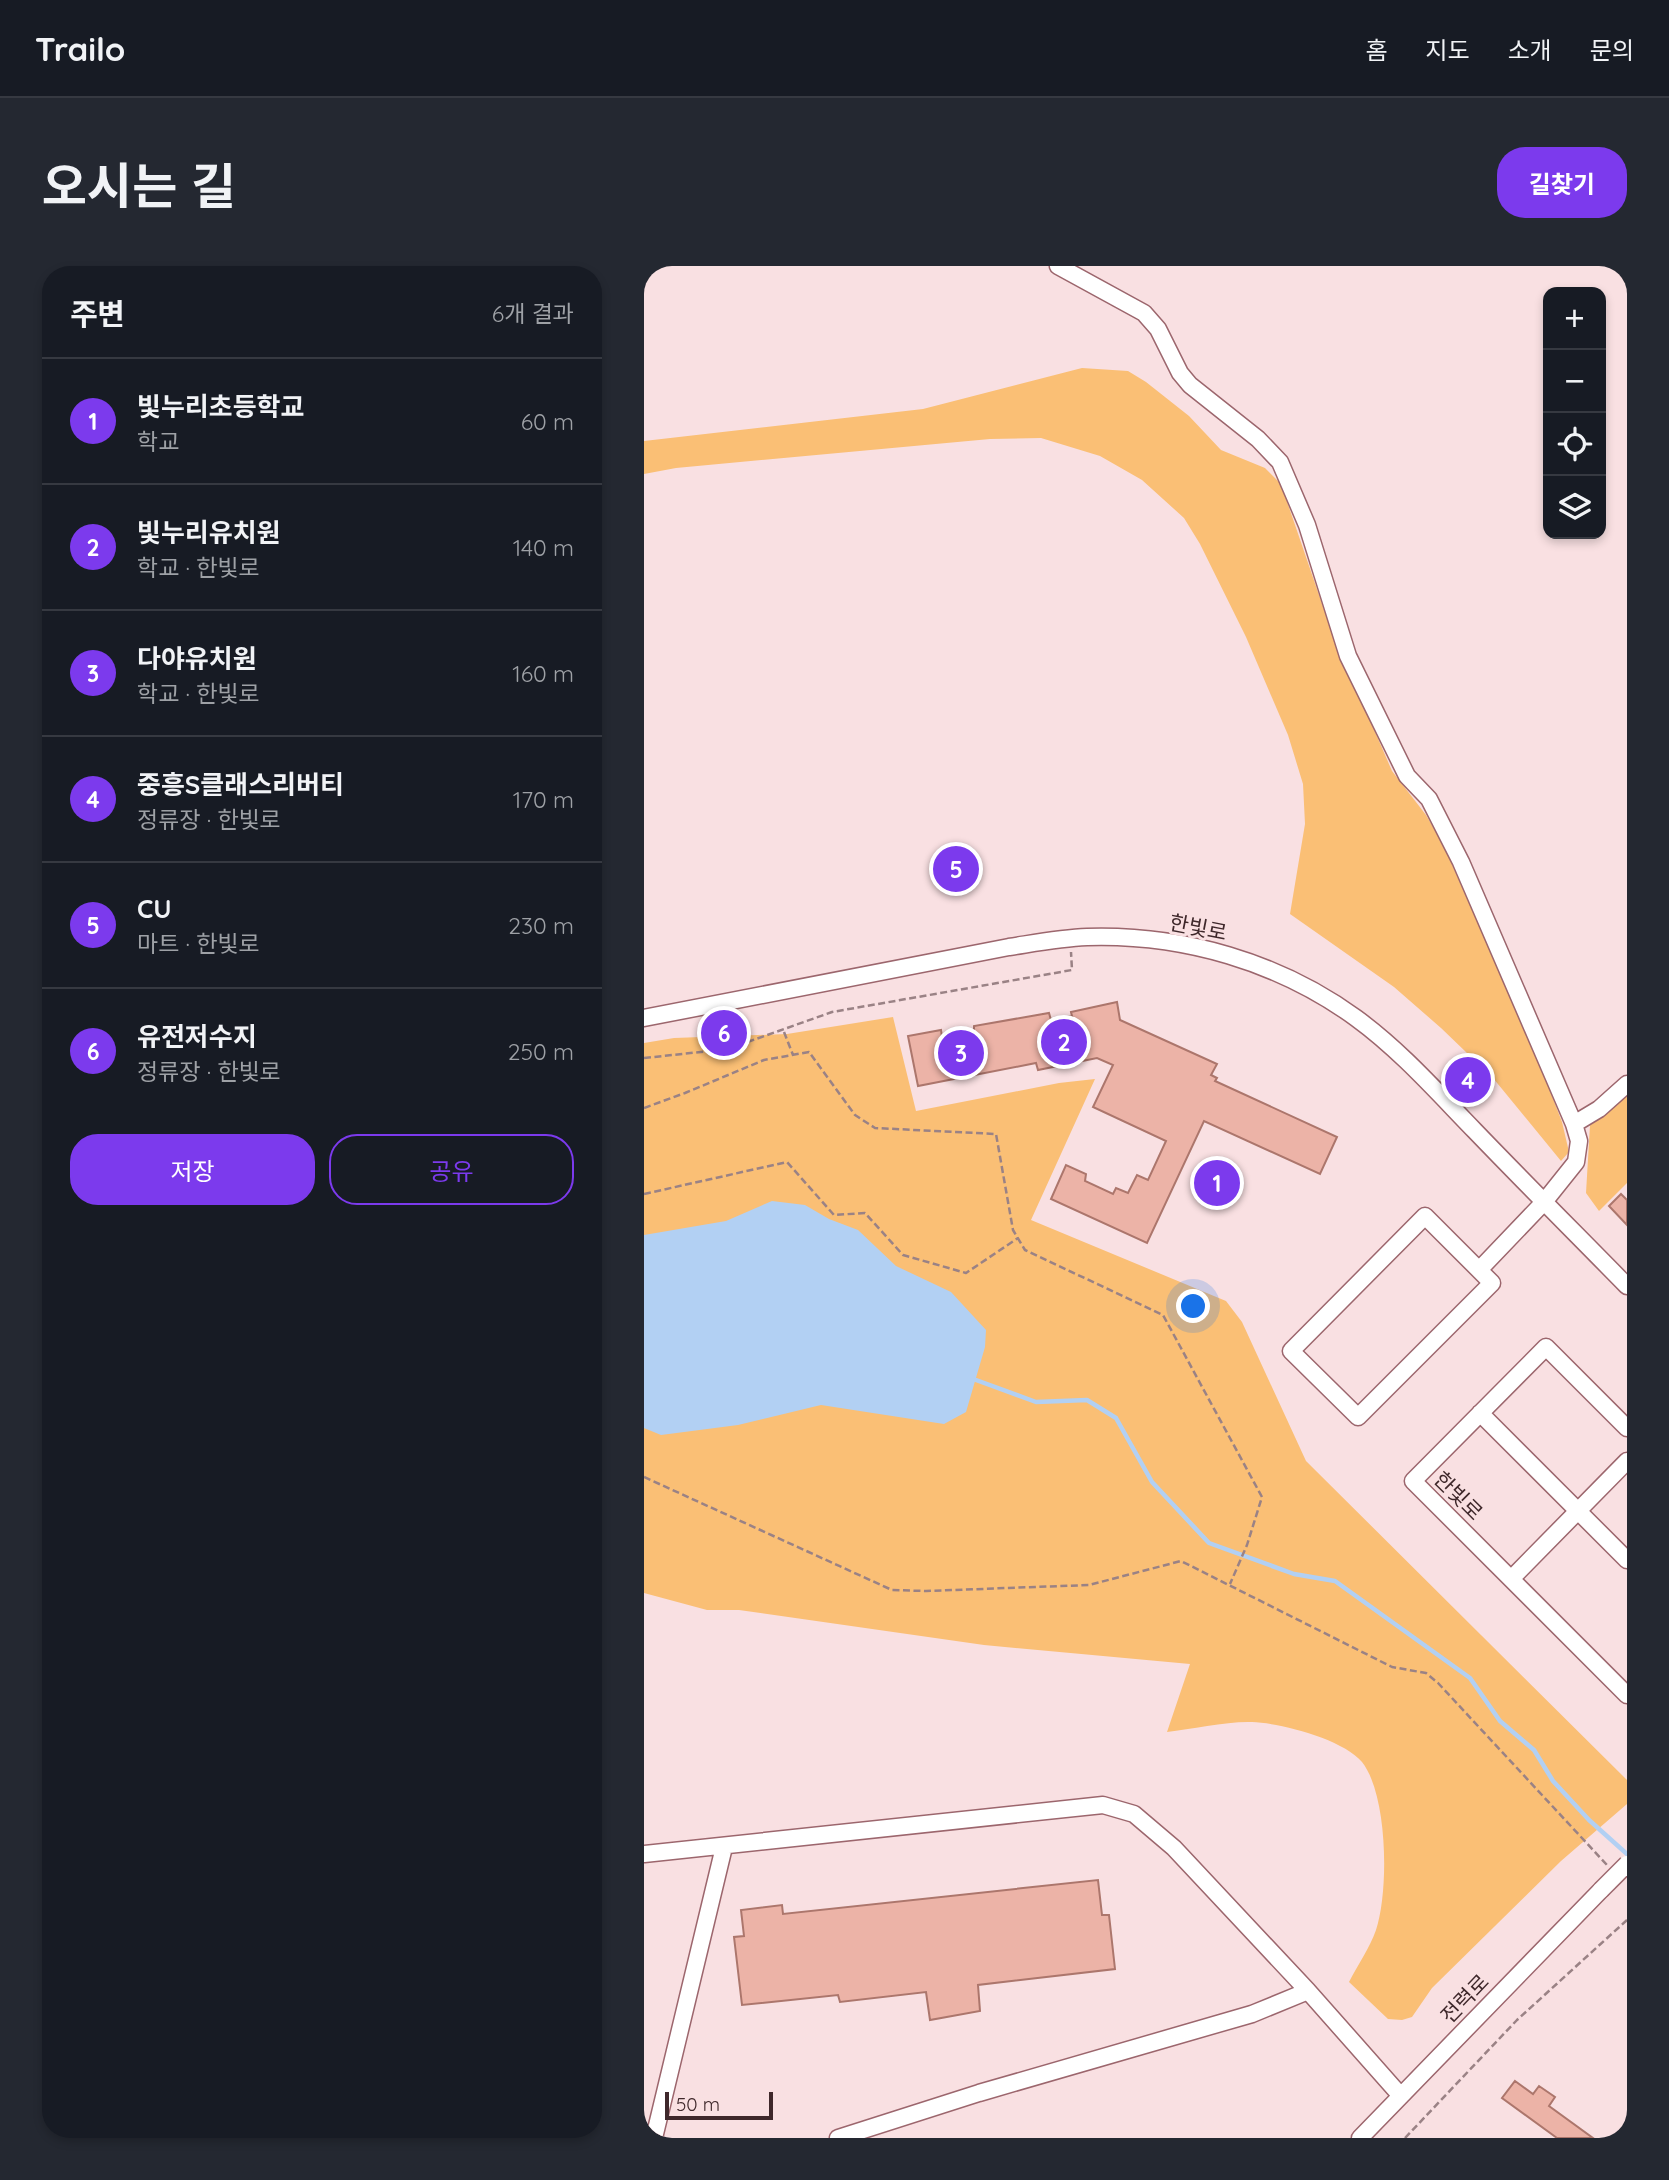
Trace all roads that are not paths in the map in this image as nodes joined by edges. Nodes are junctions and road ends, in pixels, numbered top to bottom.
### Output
1 (1058, 266) edge
2 (644, 1018) edge
3 (1627, 1084) edge
4 (1574, 1124) junction
5 (1544, 1202) junction
6 (1479, 1270) junction
7 (1627, 1286) edge
8 (1480, 1413) junction
9 (1627, 1428) edge
10 (1627, 1461) edge
11 (1578, 1510) junction
12 (1627, 1560) edge
13 (1511, 1579) junction
14 (1627, 1695) edge
15 (724, 1847) junction
16 (644, 1854) edge
17 (1627, 1864) edge
18 (1308, 1992) junction
19 (1400, 2095) junction
20 (659, 2135) edge
21 (838, 2138) edge
22 (1360, 2138) edge

1 - 4 street
2 - 5 street, 한빛로
3 - 4 street
4 - 5 street
5 - 6 street
5 - 7 street, 한빛로
6 - 6 street
8 - 9 street, 한빛로
8 - 11 street
8 - 13 street, 한빛로
10 - 11 street
11 - 12 street
11 - 13 street
13 - 14 street, 한빛로
15 - 16 street
15 - 18 street
15 - 20 street
17 - 19 street, 전력로, bridge
18 - 19 street
18 - 21 street
19 - 22 street, 전력로

